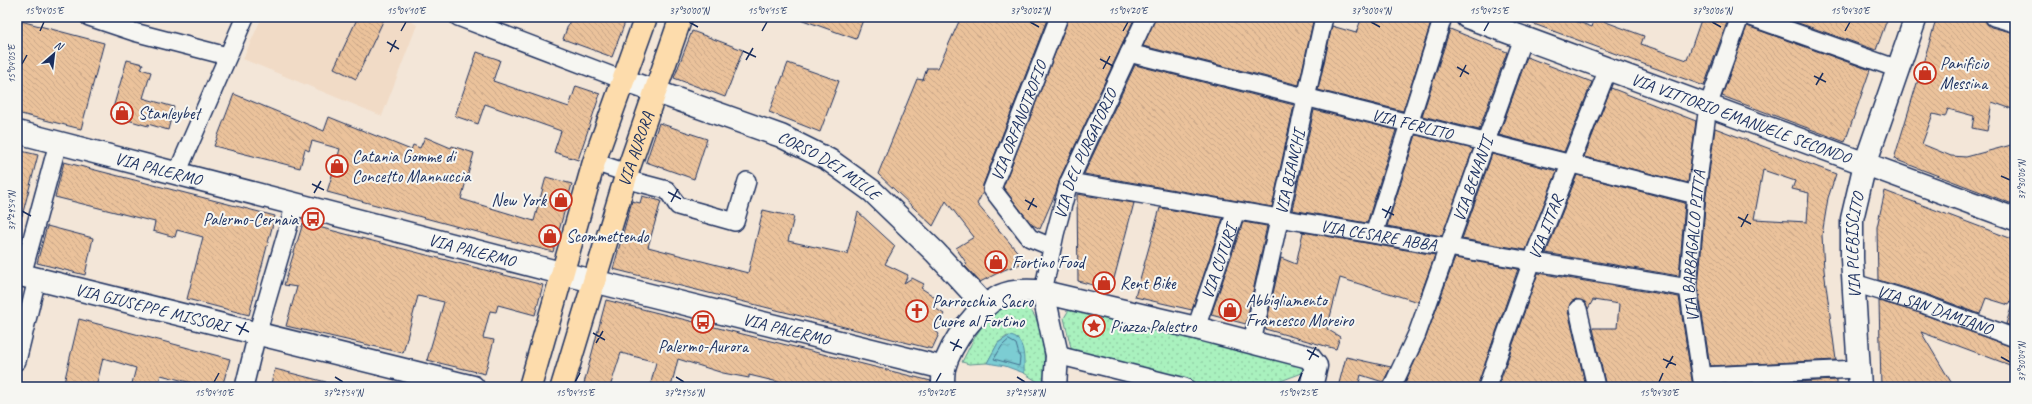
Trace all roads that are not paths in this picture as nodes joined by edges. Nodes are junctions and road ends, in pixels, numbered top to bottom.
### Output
1 (89, 17) edge
2 (244, 17) edge
3 (458, 17) edge
4 (646, 17) edge
5 (681, 17) edge
6 (1059, 17) edge
7 (1146, 17) edge
8 (1324, 17) edge
9 (1443, 17) edge
10 (1467, 17) edge
11 (1740, 17) edge
12 (1751, 17) edge
13 (1916, 17) edge
14 (1994, 17) edge
15 (2015, 23) edge
16 (1523, 38) junction
17 (1130, 53) junction
18 (227, 56) junction
19 (1608, 69) junction
20 (1898, 69) junction
21 (623, 80) junction
22 (654, 91) junction
23 (1306, 97) junction
24 (1708, 106) junction
25 (1409, 123) junction
26 (17, 132) edge
27 (58, 142) junction
28 (1486, 142) junction
29 (594, 162) junction
30 (1571, 164) junction
31 (1865, 164) junction
32 (177, 174) junction
33 (626, 176) junction
34 (747, 181) dead end
35 (1069, 182) junction
36 (1696, 195) junction
37 (295, 204) junction
38 (1236, 211) junction
39 (1278, 218) junction
40 (2015, 219) edge
41 (1374, 234) junction
42 (1052, 247) junction
43 (1448, 247) junction
44 (1532, 261) junction
45 (561, 273) junction
46 (25, 276) edge
47 (593, 281) junction
48 (1045, 283) junction
49 (1854, 283) junction
50 (1688, 288) junction
51 (985, 306) junction
52 (1578, 309) dead end
53 (1198, 320) junction
54 (258, 334) junction
55 (1253, 334) junction
56 (2015, 338) edge
57 (1057, 355) junction
58 (17, 361) edge
59 (938, 373) edge
60 (1859, 378) edge
61 (1702, 381) edge
62 (244, 387) edge
63 (473, 387) edge
64 (530, 387) edge
65 (562, 387) edge
66 (1055, 387) edge
67 (1186, 387) edge
68 (1311, 387) edge
69 (1392, 387) edge
70 (1487, 387) edge
71 (1596, 387) edge

1 - 18 street
2 - 18 street
3 - 21 street
4 - 21 main road, VIA AURORA
5 - 22 main road, VIA AURORA
6 - 42 street, VIA ORFANOTROFIO
7 - 17 street, VIA DEL PURGATORIO
8 - 23 street, VIA BIANCHI
9 - 25 street
10 - 16 main road, VIA VITTORIO EMANUELE SECONDO
11 - 24 street, VIA BARBAGALLO PITTÀ
12 - 20 street
13 - 20 main road, VIA PLEBISCITO
14 - 15 street
16 - 19 main road, VIA VITTORIO EMANUELE SECONDO
16 - 28 street, VIA BENANTI
17 - 23 street, VIA FERLITO
17 - 35 street, VIA DEL PURGATORIO
18 - 32 street
19 - 24 main road, VIA VITTORIO EMANUELE SECONDO
19 - 30 street, VIA ITTAR
20 - 31 main road, VIA PLEBISCITO
21 - 22 main road, CORSO DEI MILLE
21 - 29 main road, VIA AURORA
22 - 33 main road, VIA AURORA
22 - 51 main road, CORSO DEI MILLE
23 - 25 street, VIA FERLITO
23 - 39 street, VIA BIANCHI
24 - 31 main road, VIA VITTORIO EMANUELE SECONDO
24 - 36 street, VIA BARBAGALLO PITTÀ
25 - 28 street, VIA FERLITO
25 - 41 street
26 - 27 main road, VIA PALERMO
27 - 32 main road, VIA PALERMO
27 - 46 street
28 - 30 street, VIA FERLITO
28 - 43 street, VIA BENANTI
29 - 33 street
29 - 45 main road, VIA AURORA
30 - 36 street, VIA FERLITO
30 - 44 street, VIA ITTAR
31 - 40 main road, VIA VITTORIO EMANUELE SECONDO
31 - 49 main road, VIA PLEBISCITO
32 - 37 main road, VIA PALERMO
33 - 34 street
33 - 47 main road, VIA AURORA
35 - 38 street, VIA CESARE ABBA
35 - 42 street, VIA DEL PURGATORIO
36 - 50 street, VIA BARBAGALLO PITTÀ
37 - 45 main road, VIA PALERMO
37 - 54 street
38 - 39 street, VIA CESARE ABBA
38 - 53 street, VIA CUTURI
39 - 41 street, VIA CESARE ABBA
39 - 55 street, VIA BIANCHI
41 - 43 street, VIA CESARE ABBA
42 - 48 street, VIA DEL PURGATORIO
43 - 44 street, VIA CESARE ABBA
43 - 69 street, VIA BENANTI
44 - 50 street, VIA CESARE ABBA
44 - 70 street, VIA ITTAR
45 - 47 main road, VIA PALERMO
45 - 64 main road, VIA AURORA
46 - 54 main road, VIA GIUSEPPE MISSORI
46 - 58 street
47 - 59 main road, VIA PALERMO
47 - 65 main road, VIA AURORA
48 - 51 main road
48 - 53 main road
48 - 57 main road
49 - 56 street, VIA SAN DAMIANO
49 - 60 main road, VIA PLEBISCITO
50 - 61 street, VIA BARBAGALLO PITTÀ
51 - 59 main road
52 - 71 street
53 - 55 main road
54 - 62 street
54 - 63 main road, VIA GIUSEPPE MISSORI
55 - 68 main road
57 - 66 main road
57 - 67 street
60 - 61 street

